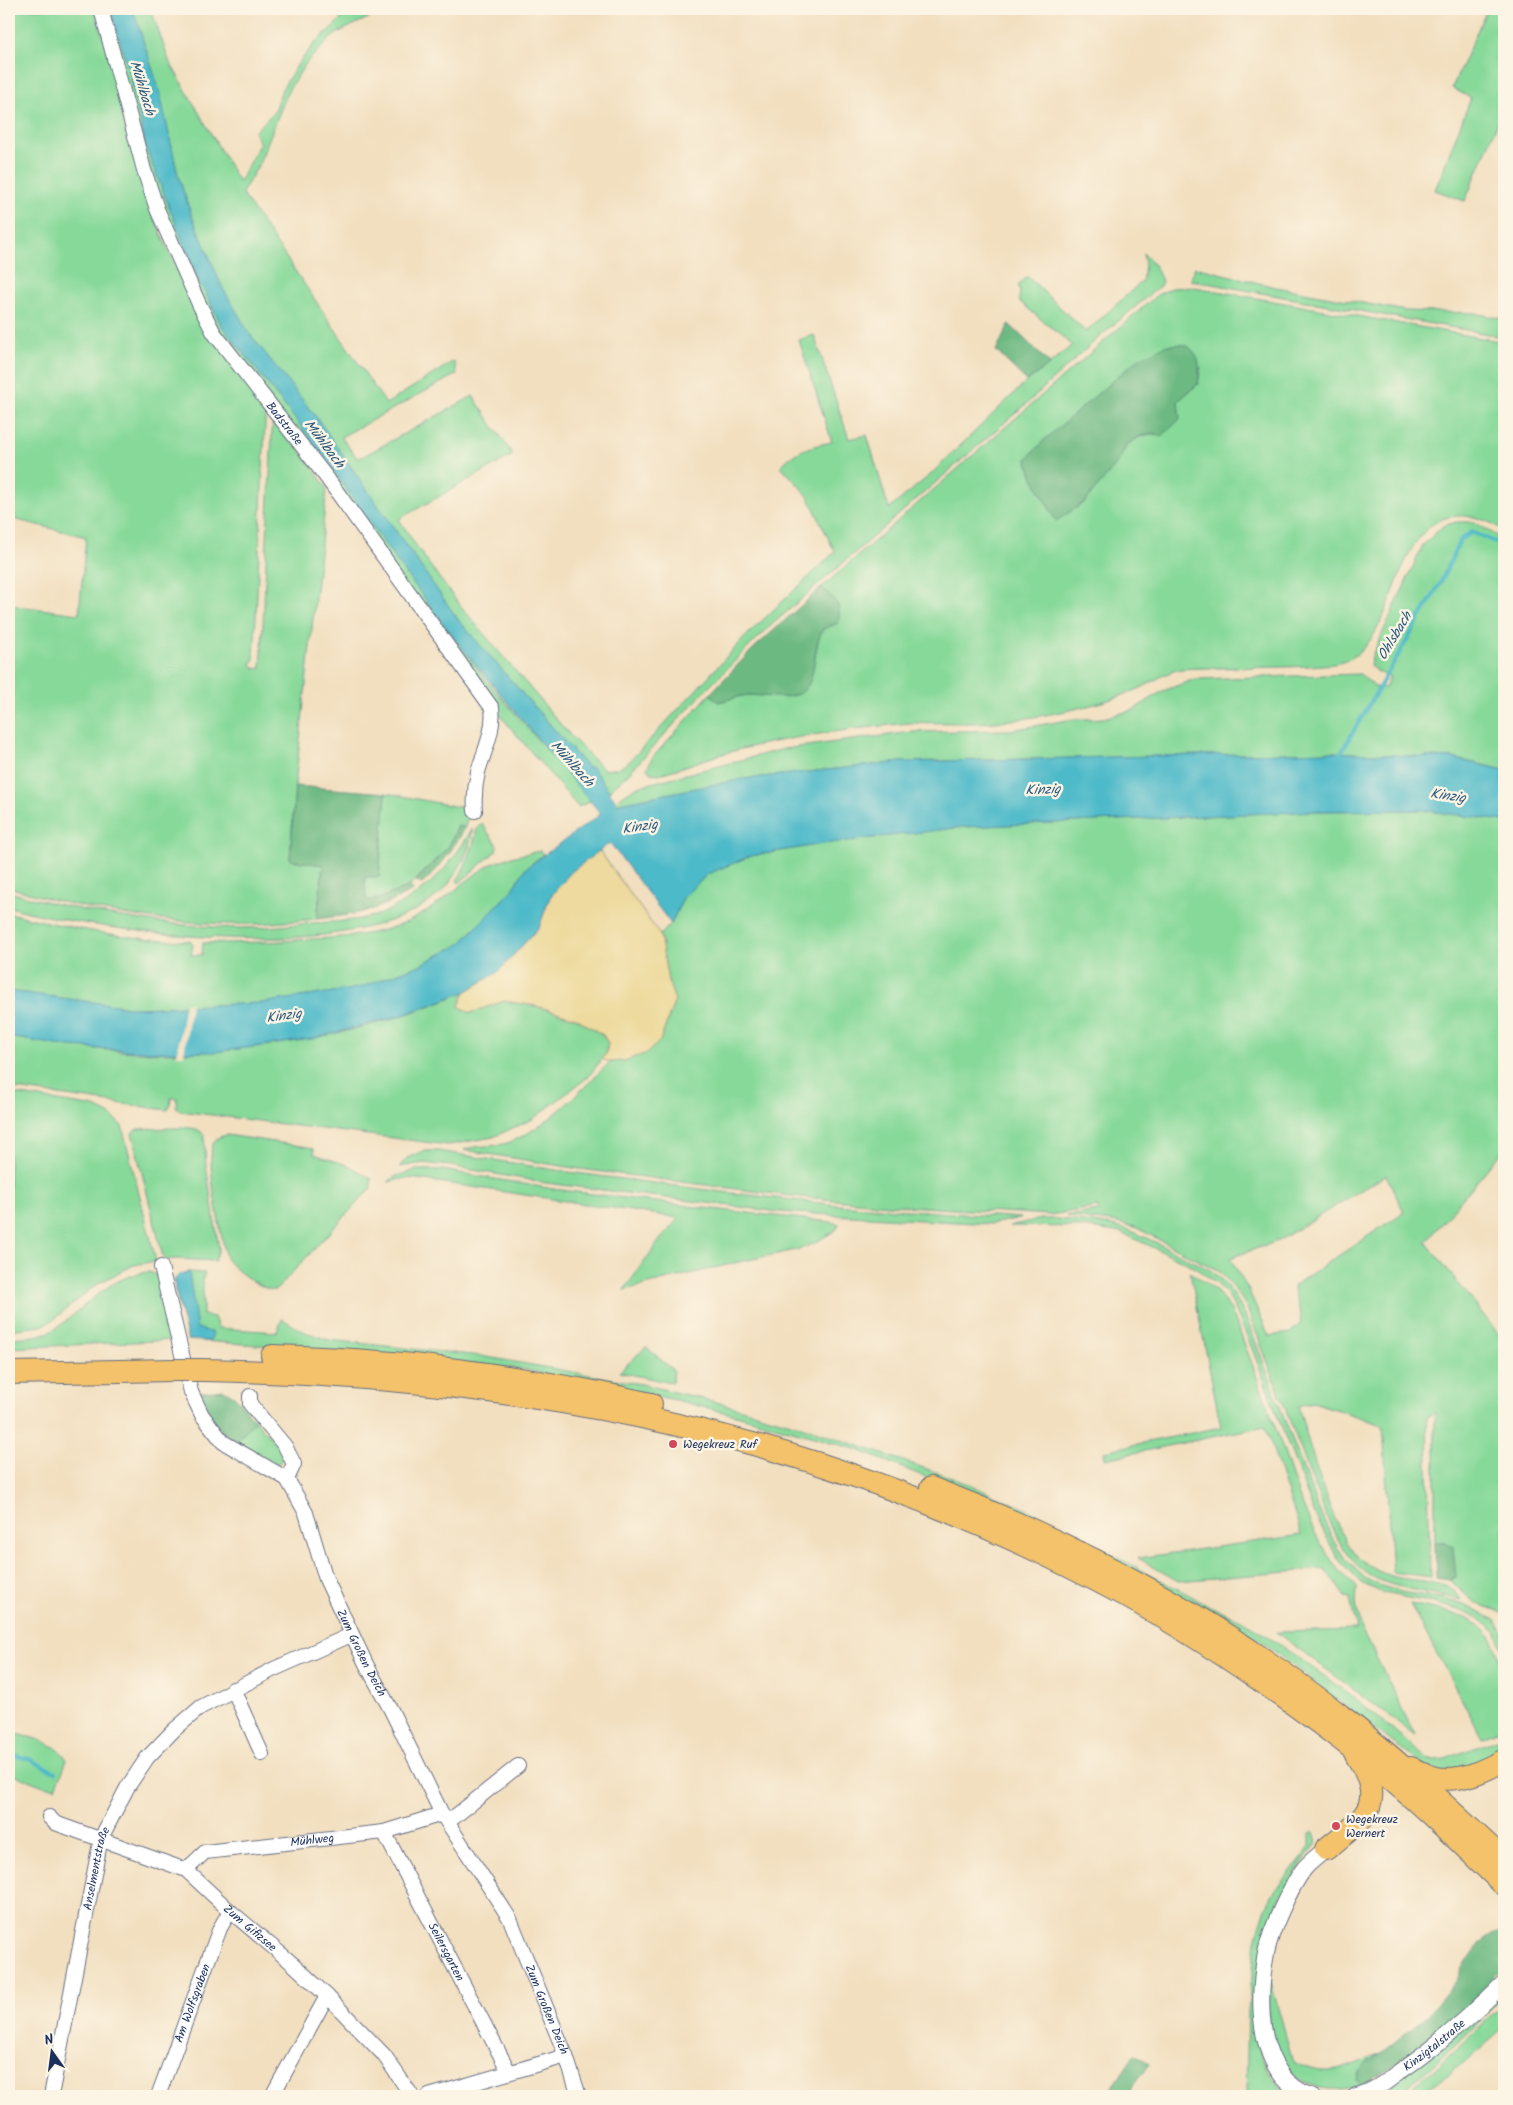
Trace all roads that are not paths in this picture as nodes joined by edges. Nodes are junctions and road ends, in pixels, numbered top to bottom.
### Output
1 (101, 9) edge
2 (475, 811) dead end
3 (161, 1267) dead end
4 (9, 1359) edge
5 (175, 1362) junction
6 (202, 1362) junction
7 (9, 1373) edge
8 (250, 1396) dead end
9 (287, 1479) junction
10 (351, 1635) junction
11 (233, 1689) junction
12 (1350, 1746) junction
13 (262, 1754) dead end
14 (1504, 1760) edge
15 (1398, 1762) junction
16 (518, 1766) dead end
17 (49, 1817) dead end
18 (444, 1818) junction
19 (384, 1832) junction
20 (101, 1838) junction
21 (1326, 1849) joint
22 (1504, 1860) edge
23 (186, 1870) junction
24 (1504, 1884) edge
25 (230, 1912) junction
26 (1504, 1983) edge
27 (327, 1996) junction
28 (566, 2056) junction
29 (508, 2072) junction
30 (1303, 2095) edge
31 (51, 2096) edge
32 (158, 2096) edge
33 (272, 2096) edge
34 (412, 2096) edge
35 (429, 2096) edge
36 (579, 2096) edge
37 (1356, 2096) edge

1 - 2 street, Badstraße
3 - 9 street
4 - 5 highway
5 - 6 highway, bridge
5 - 7 highway
6 - 12 highway
6 - 15 highway
8 - 9 street
9 - 10 street, Zum Großen Deich
10 - 11 street, Anselmentstraße
10 - 18 street, Zum Großen Deich
11 - 13 street
11 - 20 street, Anselmentstraße
12 - 21 highway
12 - 24 highway
14 - 15 highway
15 - 22 highway
16 - 18 street
17 - 20 street, Zum Gifizsee
18 - 19 street, Mühlweg
18 - 28 street, Zum Großen Deich
19 - 23 street, Mühlweg
19 - 29 street, Seilersgarten
20 - 23 street, Zum Gifizsee
20 - 31 street, Anselmentstraße
21 - 30 street
23 - 25 street, Zum Gifizsee
25 - 27 street, Zum Gifizsee
25 - 32 street, Am Wolfsgraben
26 - 37 street, Kinzigtalstraße
27 - 33 street
27 - 34 street, Zum Gifizsee
28 - 29 street
28 - 36 street, Zum Großen Deich
29 - 35 street

